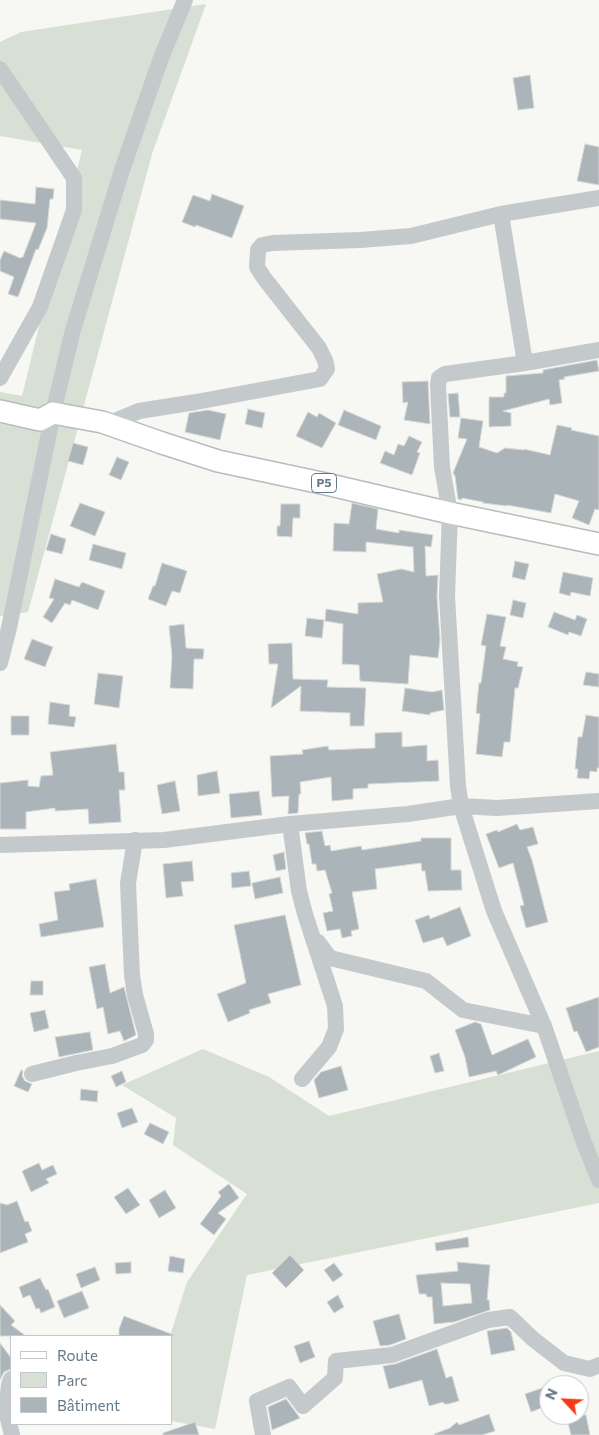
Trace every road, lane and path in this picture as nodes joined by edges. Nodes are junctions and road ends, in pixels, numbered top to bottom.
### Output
1 (185, 0) edge
2 (0, 69) edge
3 (599, 198) edge
4 (501, 214) junction
5 (599, 350) edge
6 (525, 363) junction
7 (0, 378) edge
8 (0, 411) edge
9 (53, 413) junction
10 (102, 422) junction
11 (450, 513) junction
12 (599, 544) edge
13 (0, 663) edge
14 (599, 801) edge
15 (461, 806) junction
16 (290, 824) junction
17 (135, 840) junction
18 (0, 845) edge
19 (310, 930) junction
20 (544, 1026) junction
21 (32, 1074) dead end
22 (302, 1079) dead end
23 (599, 1180) edge
24 (599, 1365) edge
25 (10, 1382) edge
26 (12, 1435) edge
27 (263, 1435) edge

1 - 9 street
2 - 7 street
3 - 4 street
4 - 6 street
4 - 10 street
5 - 6 street
6 - 11 street
8 - 9 main road, P5
9 - 10 main road, P5
9 - 13 street
10 - 11 main road, P5
11 - 12 main road, P5
11 - 15 street
14 - 15 street
15 - 16 street
15 - 20 street
16 - 17 street
16 - 19 street
17 - 18 street
17 - 21 street
19 - 20 street
19 - 22 street
20 - 23 street
24 - 27 street
25 - 26 street

